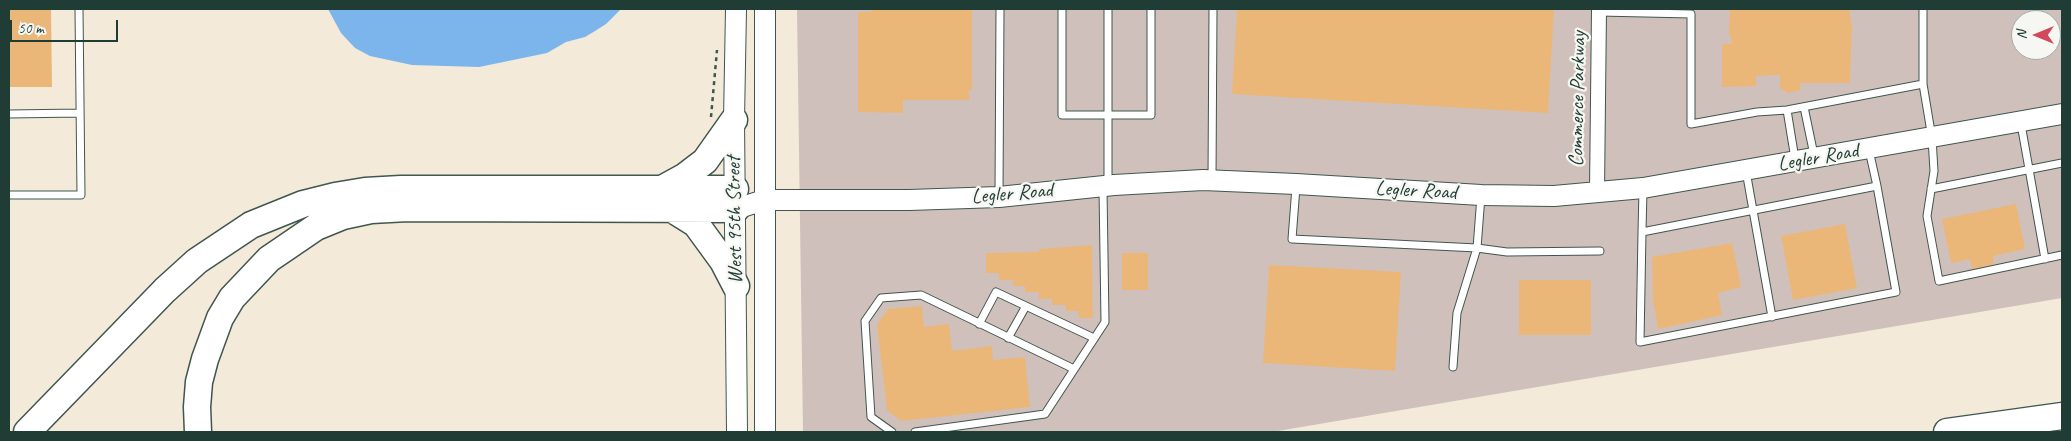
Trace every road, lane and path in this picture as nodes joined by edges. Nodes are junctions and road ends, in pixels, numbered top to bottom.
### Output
1 (79, 9) edge
2 (736, 9) edge
3 (765, 9) edge
4 (1000, 9) edge
5 (1062, 9) edge
6 (1108, 9) edge
7 (1151, 9) edge
8 (1213, 9) edge
9 (1923, 9) edge
10 (1599, 10) edge
11 (1923, 84) junction
12 (1804, 107) junction
13 (1786, 110) junction
14 (80, 113) junction
15 (9, 114) edge
16 (2062, 114) edge
17 (1108, 115) junction
18 (734, 120) junction
19 (2021, 122) junction
20 (1932, 138) junction
21 (1869, 149) junction
22 (1805, 160) junction
23 (2062, 163) edge
24 (2029, 169) junction
25 (1746, 170) junction
26 (1212, 181) junction
27 (1296, 184) junction
28 (1106, 186) junction
29 (1877, 186) junction
30 (1643, 188) junction
31 (1931, 189) junction
32 (1597, 191) junction
33 (1481, 195) junction
34 (9, 196) edge
35 (999, 197) junction
36 (667, 199) junction
37 (736, 199) junction
38 (764, 200) junction
39 (1752, 210) junction
40 (1642, 232) junction
41 (1477, 248) junction
42 (1600, 251) dead end
43 (2062, 255) edge
44 (2045, 259) junction
45 (736, 286) junction
46 (1026, 306) junction
47 (1772, 317) junction
48 (979, 324) junction
49 (1008, 338) junction
50 (1094, 338) junction
51 (1453, 367) dead end
52 (1074, 369) junction
53 (2062, 401) edge
54 (2062, 416) edge
55 (2017, 422) junction
56 (27, 432) edge
57 (198, 432) edge
58 (737, 432) edge
59 (765, 432) edge
60 (892, 432) edge
61 (916, 432) edge
62 (1947, 432) edge

1 - 14 lane
2 - 18 street, West 95th Street
3 - 38 street, West 95th Street
4 - 35 lane
5 - 17 lane
6 - 17 lane
7 - 17 lane
8 - 26 lane
9 - 11 lane
10 - 13 lane
10 - 32 street, Commerce Parkway
11 - 12 lane
11 - 20 lane
12 - 13 lane
12 - 22 lane
13 - 22 lane
14 - 15 lane
14 - 34 lane
16 - 19 street, Legler Road
17 - 28 lane
18 - 36 highway
18 - 37 street, West 95th Street
19 - 20 street, Legler Road
19 - 24 lane
20 - 21 street, Legler Road
20 - 31 lane
21 - 22 street, Legler Road
21 - 29 lane
22 - 25 street, Legler Road
23 - 24 lane
24 - 31 lane
24 - 44 lane
25 - 30 street, Legler Road
25 - 39 lane
26 - 27 street, Legler Road
26 - 28 street, Legler Road
27 - 33 street, Legler Road
27 - 41 lane
28 - 35 street, Legler Road
28 - 50 lane
29 - 39 lane
29 - 47 lane
30 - 32 street, Legler Road
30 - 40 lane
31 - 44 lane
32 - 33 street, Legler Road
33 - 41 lane
35 - 38 street, Legler Road
36 - 37 highway
36 - 45 highway
36 - 56 highway
36 - 57 highway
37 - 38 street, Legler Road
37 - 45 street, West 95th Street
38 - 59 street, West 95th Street
39 - 40 lane
39 - 47 lane
40 - 47 lane
41 - 42 lane
41 - 51 lane
43 - 44 lane
45 - 58 street, West 95th Street
46 - 48 lane
46 - 49 lane
46 - 50 lane
48 - 49 lane
48 - 60 lane
49 - 52 lane
50 - 52 lane
52 - 61 lane
53 - 55 highway
54 - 55 highway
55 - 62 highway

